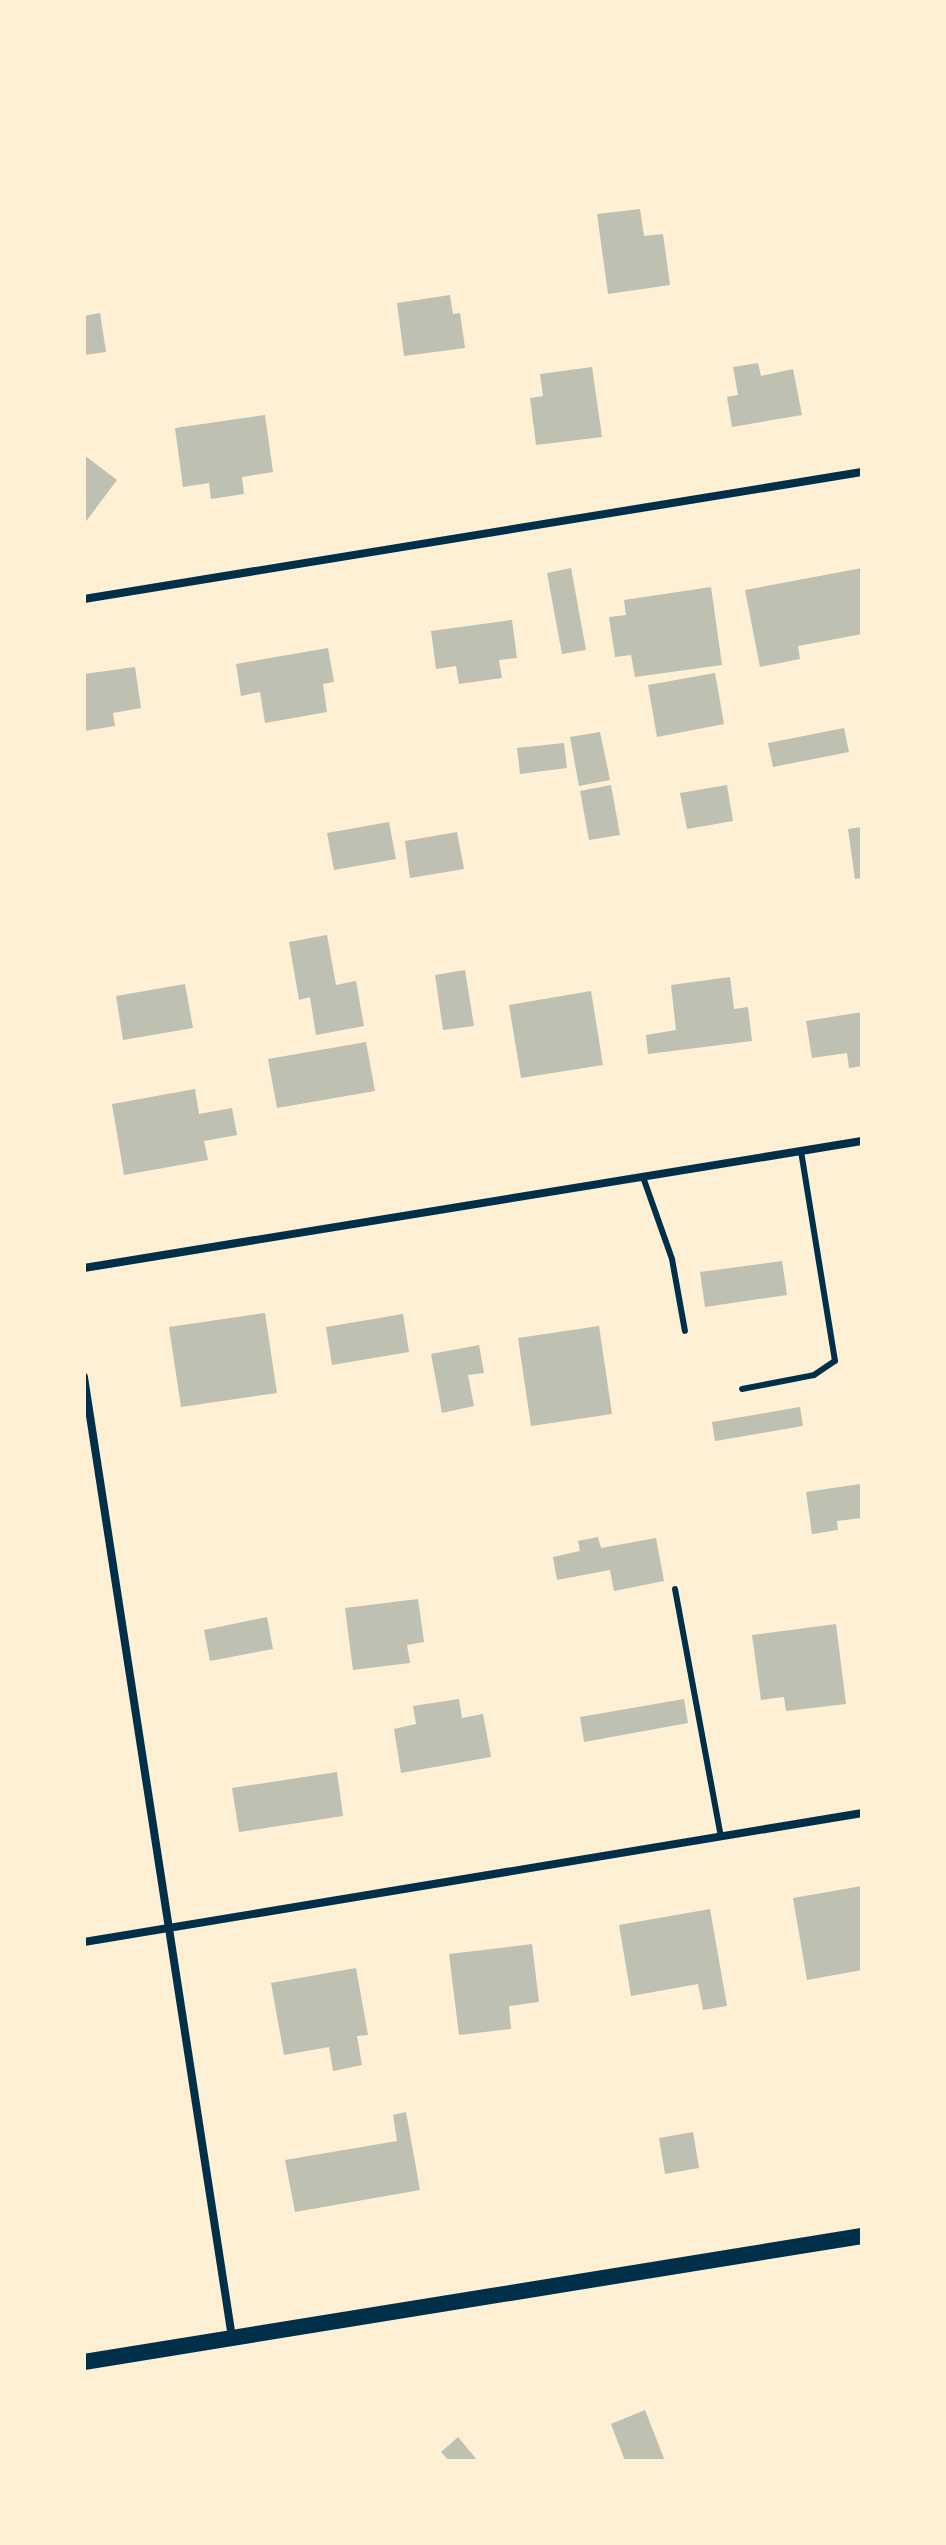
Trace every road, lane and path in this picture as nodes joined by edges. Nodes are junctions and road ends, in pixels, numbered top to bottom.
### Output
1 (862, 472) edge
2 (84, 599) edge
3 (862, 1141) edge
4 (801, 1151) junction
5 (643, 1177) junction
6 (84, 1268) edge
7 (685, 1331) dead end
8 (84, 1377) edge
9 (742, 1389) dead end
10 (675, 1589) dead end
11 (862, 1813) edge
12 (721, 1836) junction
13 (172, 1928) junction
14 (84, 1942) edge
15 (862, 2236) edge
16 (232, 2337) junction
17 (84, 2362) edge

1 - 2 street
3 - 4 street
4 - 5 street
4 - 9 lane
5 - 6 street
5 - 7 lane
8 - 13 street
10 - 12 lane
11 - 12 street
12 - 13 street
13 - 14 street
13 - 16 street
15 - 16 main road
16 - 17 main road

